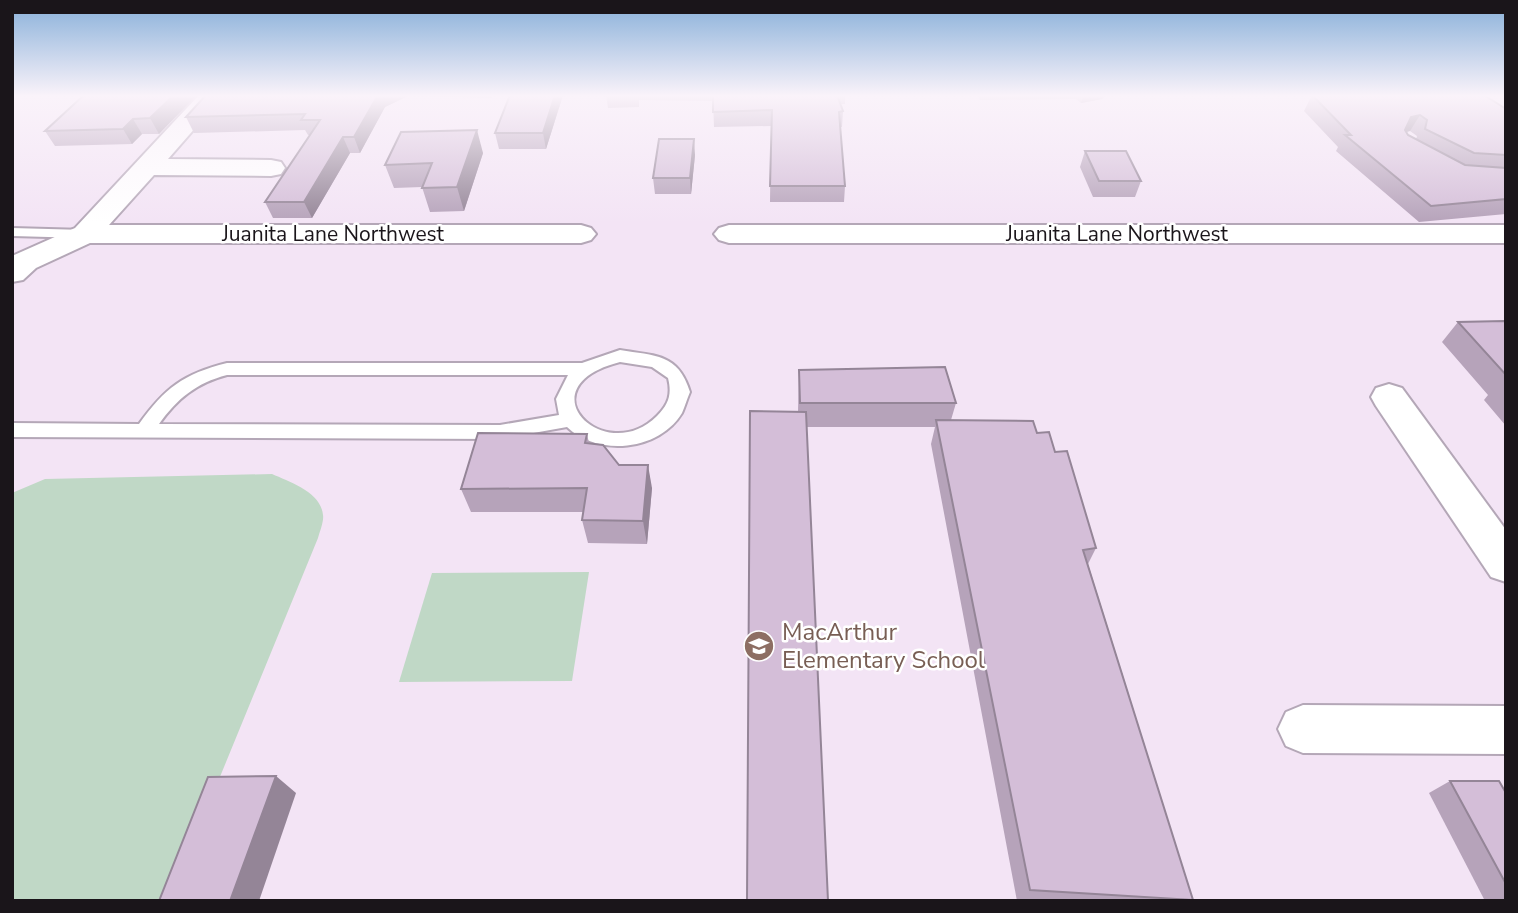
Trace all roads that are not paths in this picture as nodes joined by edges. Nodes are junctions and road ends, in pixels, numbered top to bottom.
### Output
1 (173, 138) edge
2 (146, 167) junction
3 (271, 168) dead end
4 (12, 232) edge
5 (85, 234) junction
6 (581, 234) dead end
7 (729, 234) dead end
8 (1506, 234) edge
9 (12, 273) edge
10 (585, 369) junction
11 (1390, 397) dead end
12 (570, 420) junction
13 (12, 430) edge
14 (144, 430) junction
15 (1506, 564) edge
16 (1303, 729) dead end
17 (1506, 730) edge

1 - 2 street
2 - 3 street
2 - 5 street
4 - 5 lane
5 - 6 street, Juanita Lane Northwest
5 - 9 street
7 - 8 street, Juanita Lane Northwest
10 - 12 lane
10 - 12 lane
10 - 14 lane
11 - 15 street
12 - 14 lane
13 - 14 lane
16 - 17 street

